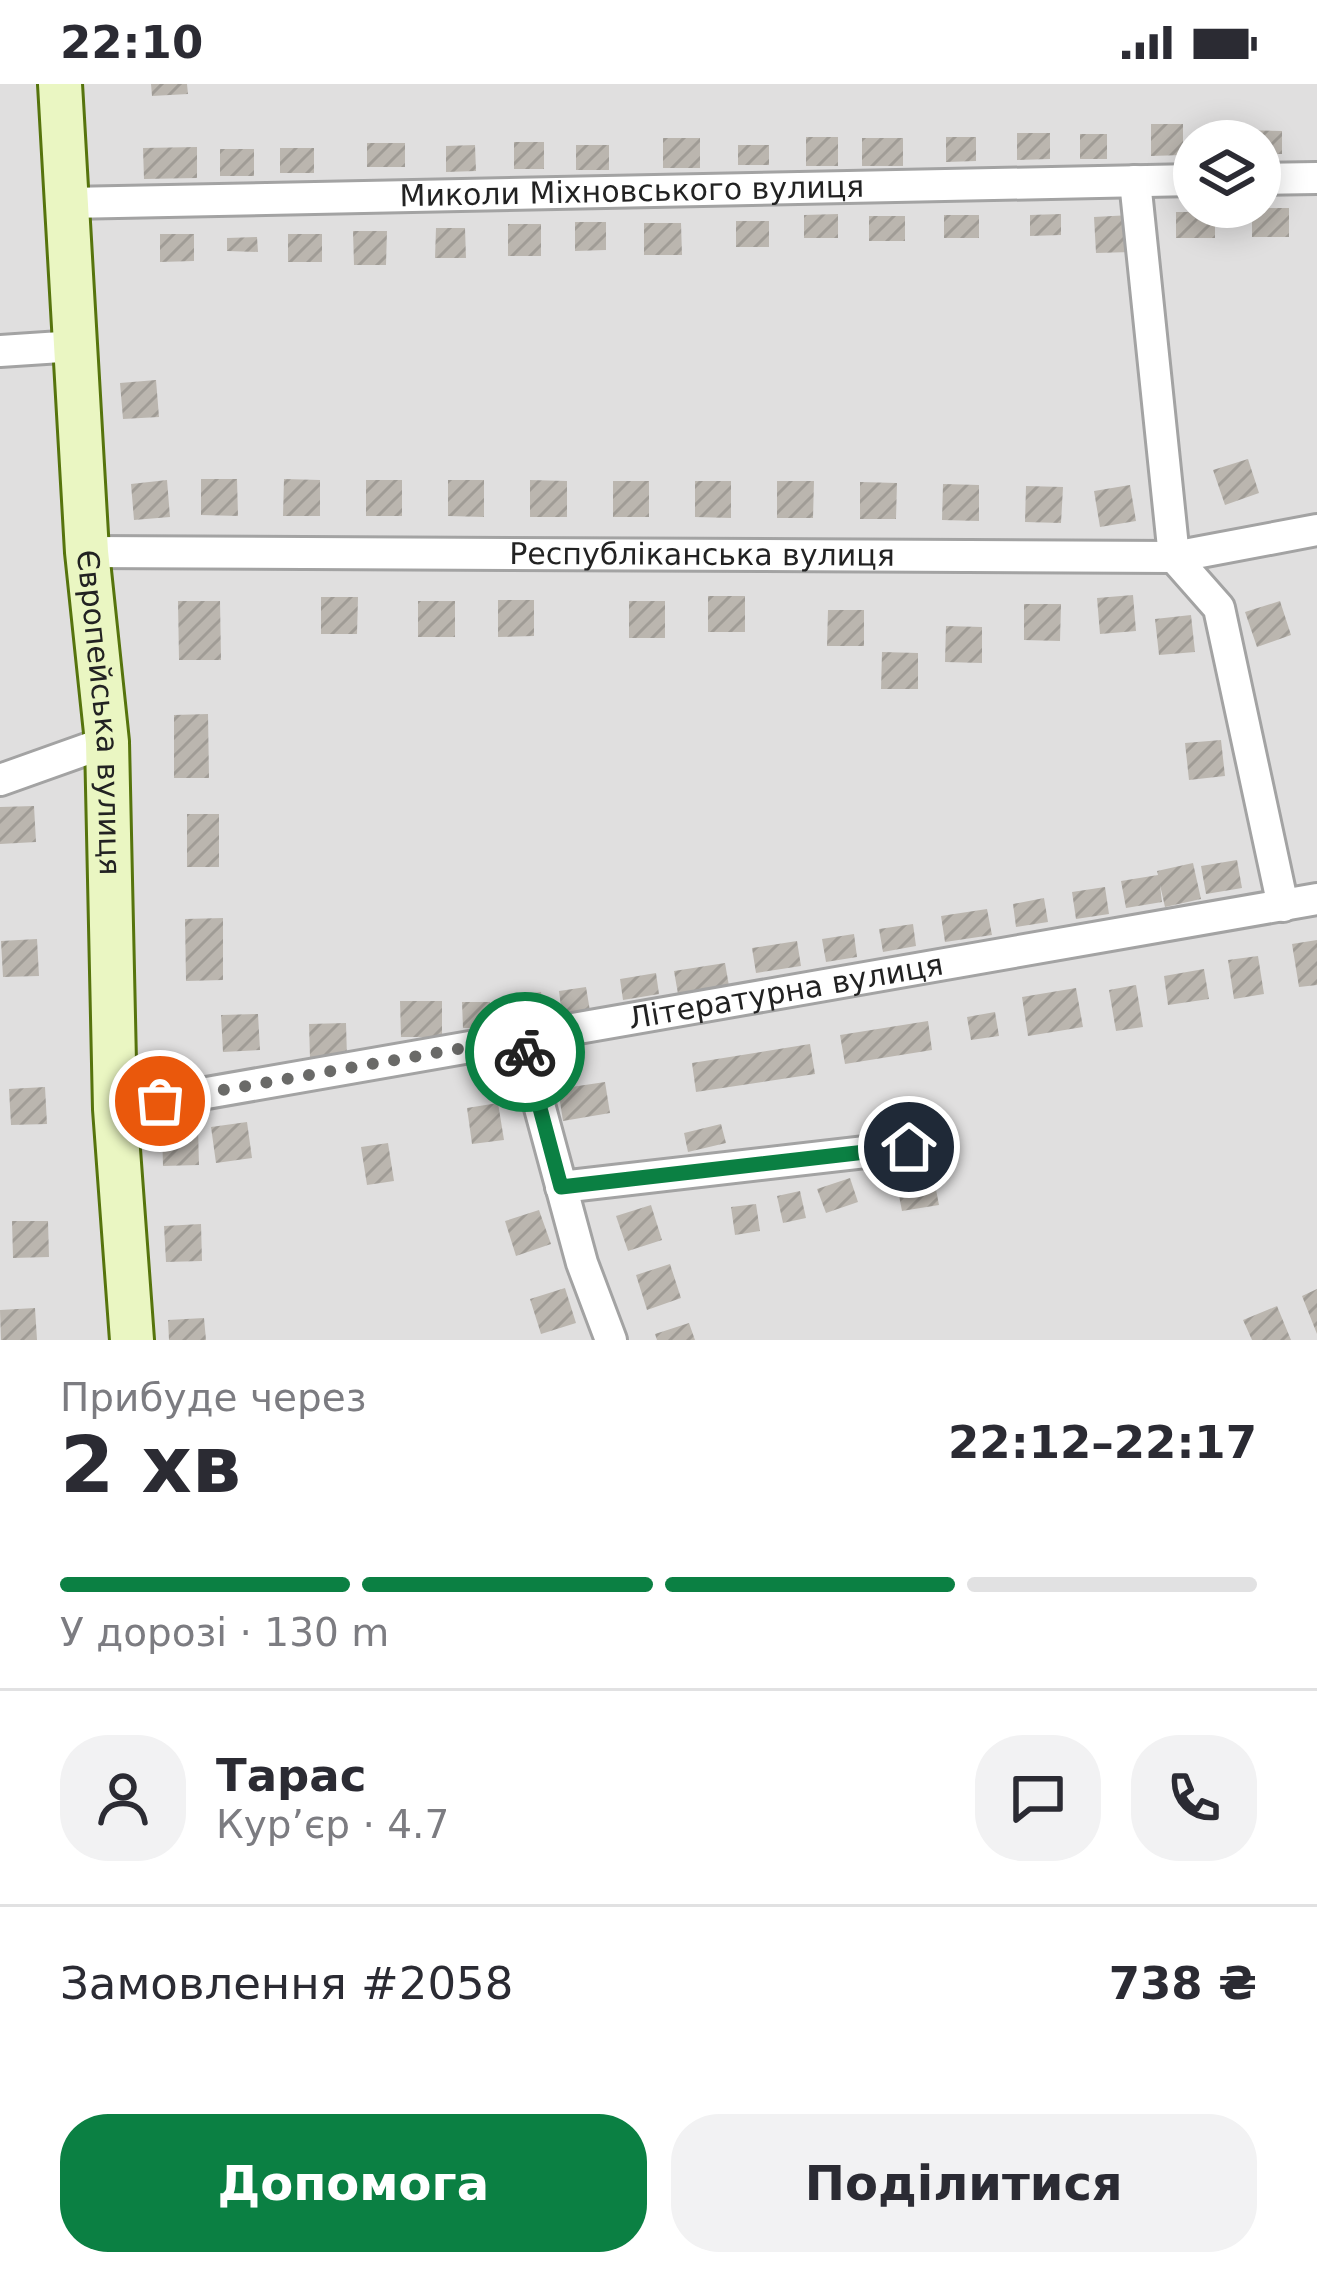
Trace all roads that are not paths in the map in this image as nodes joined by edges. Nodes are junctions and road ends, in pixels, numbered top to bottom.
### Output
1 (60, 84) edge
2 (1317, 178) edge
3 (1281, 179) edge
4 (1173, 181) edge
5 (1135, 182) junction
6 (68, 203) junction
7 (76, 346) junction
8 (0, 351) edge
9 (1317, 530) edge
10 (87, 553) junction
11 (1174, 557) junction
12 (107, 742) junction
13 (0, 781) edge
14 (1317, 899) edge
15 (1283, 906) junction
16 (521, 1038) junction
17 (115, 1109) junction
18 (909, 1147) dead end
19 (561, 1187) junction
20 (132, 1340) edge
21 (610, 1340) edge

1 - 6 street, Європейська вулиця
2 - 3 street
4 - 5 street, Миколи Міхновського вулиця
5 - 6 street, Миколи Міхновського вулиця
5 - 11 street
6 - 7 street, Європейська вулиця
7 - 8 street
7 - 10 street, Європейська вулиця
9 - 11 street, Республіканська вулиця
10 - 11 street, Республіканська вулиця
10 - 12 street, Європейська вулиця
11 - 15 street
12 - 13 street
12 - 17 street, Європейська вулиця
14 - 15 street, Літературна вулиця
15 - 16 street, Літературна вулиця
16 - 17 street, Літературна вулиця
16 - 19 street
17 - 20 street, Європейська вулиця
18 - 19 street
19 - 21 street

